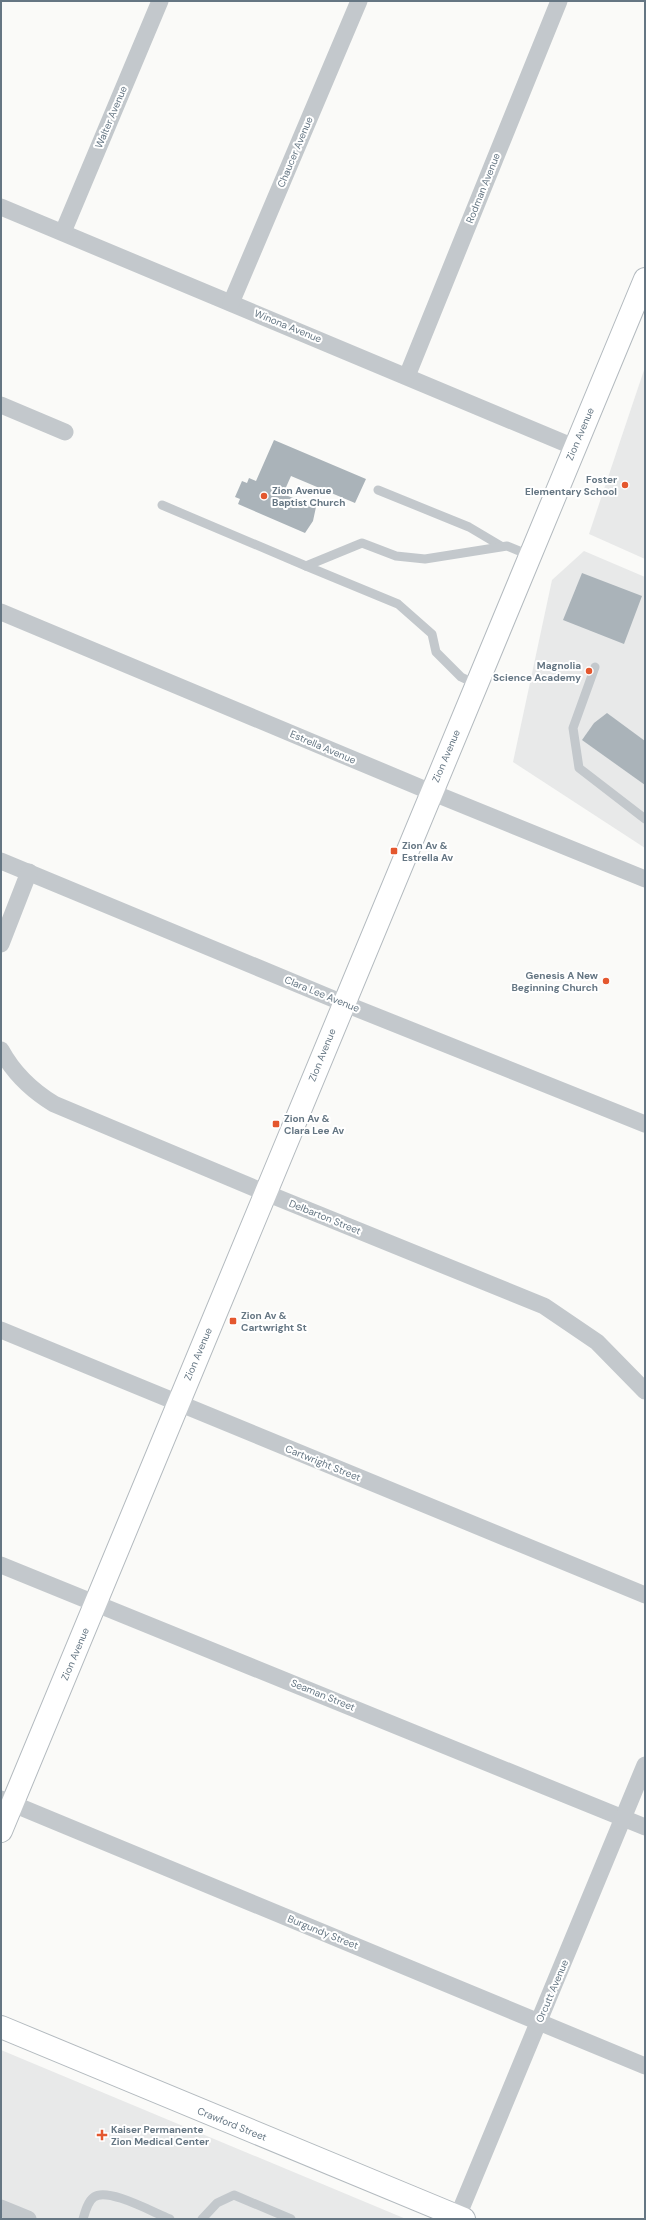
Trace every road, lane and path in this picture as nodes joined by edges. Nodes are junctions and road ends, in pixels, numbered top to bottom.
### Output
1 (160, 1) edge
2 (359, 1) edge
3 (559, 1) edge
4 (1, 207) edge
5 (63, 232) junction
6 (645, 280) edge
7 (231, 303) junction
8 (407, 376) junction
9 (1, 405) edge
10 (65, 432) dead end
11 (574, 447) junction
12 (378, 490) dead end
13 (162, 505) dead end
14 (501, 546) junction
15 (529, 555) junction
16 (306, 566) junction
17 (1, 612) edge
18 (594, 667) dead end
19 (476, 684) junction
20 (431, 792) junction
21 (645, 819) edge
22 (1, 860) edge
23 (29, 872) junction
24 (645, 879) edge
25 (1, 944) edge
26 (343, 1003) junction
27 (1, 1050) edge
28 (645, 1124) edge
29 (266, 1193) junction
30 (1, 1330) edge
31 (645, 1391) edge
32 (177, 1403) junction
33 (1, 1564) edge
34 (645, 1595) edge
35 (96, 1603) junction
36 (645, 1765) edge
37 (7, 1801) edge
38 (624, 1818) junction
39 (645, 1826) edge
40 (1, 1831) edge
41 (539, 2022) junction
42 (1, 2027) edge
43 (645, 2066) edge
44 (1, 2208) edge
45 (461, 2218) edge
46 (28, 2219) edge
47 (83, 2219) edge
48 (170, 2219) edge
49 (202, 2219) edge
50 (291, 2219) edge

1 - 5 street, Walter Avenue
2 - 7 street, Chaucer Avenue
3 - 8 street, Rodman Avenue
4 - 5 street, Winona Avenue
5 - 7 street, Winona Avenue
6 - 11 main road, Zion Avenue
7 - 8 street, Winona Avenue
8 - 11 street, Winona Avenue
9 - 10 street
11 - 15 main road, Zion Avenue
12 - 14 lane
13 - 16 lane
14 - 15 lane
14 - 16 lane
15 - 19 main road, Zion Avenue
16 - 19 lane
17 - 20 street, Estrella Avenue
18 - 21 lane
19 - 20 main road, Zion Avenue
20 - 24 street, Estrella Avenue
20 - 26 main road, Zion Avenue
22 - 23 street, Clara Lee Avenue
23 - 25 street
23 - 26 street, Clara Lee Avenue
26 - 28 street, Clara Lee Avenue
26 - 29 main road, Zion Avenue
27 - 29 street, Delbarton Street
29 - 31 street, Delbarton Street
29 - 32 main road, Zion Avenue
30 - 32 street, Cartwright Street
32 - 34 street, Cartwright Street
32 - 35 main road, Zion Avenue
33 - 35 street, Seaman Street
35 - 37 main road, Zion Avenue
35 - 38 street, Seaman Street
36 - 38 street, Orcutt Avenue
37 - 40 main road, Zion Avenue
37 - 41 street, Burgundy Street
38 - 39 street, Seaman Street
38 - 41 street, Orcutt Avenue
41 - 43 street, Burgundy Street
41 - 45 street, Orcutt Avenue
42 - 45 main road, Crawford Street
44 - 46 street
47 - 48 lane
49 - 50 lane

